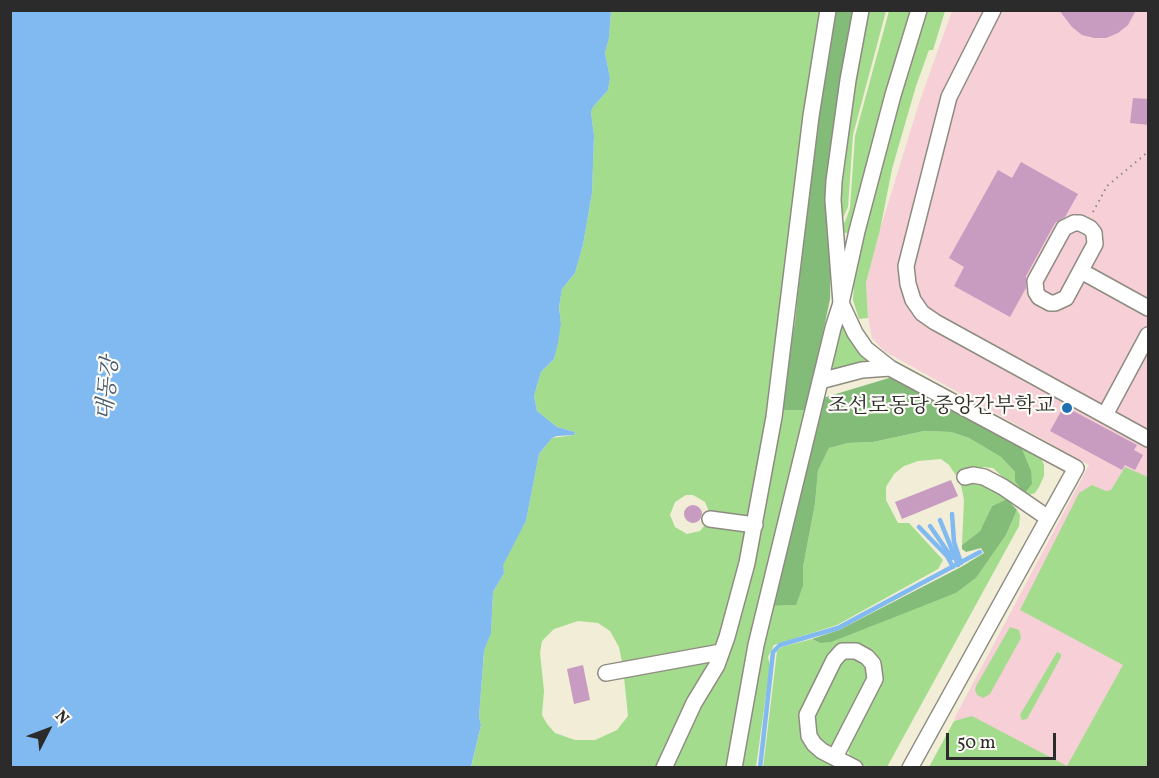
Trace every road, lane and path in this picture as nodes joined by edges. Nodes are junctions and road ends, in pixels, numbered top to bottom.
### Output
1 (828, 10) edge
2 (861, 10) edge
3 (919, 10) edge
4 (993, 10) edge
5 (1149, 152) edge
6 (1086, 225) junction
7 (1081, 271) junction
8 (841, 303) junction
9 (1149, 308) edge
10 (1149, 335) edge
11 (890, 368) junction
12 (820, 381) junction
13 (1105, 415) junction
14 (1149, 439) edge
15 (965, 477) dead end
16 (1048, 518) junction
17 (710, 519) dead end
18 (755, 525) junction
19 (721, 652) junction
20 (606, 673) dead end
21 (835, 757) junction
22 (734, 767) edge
23 (664, 768) edge
24 (855, 768) edge
25 (910, 768) edge

1 - 18 street
2 - 8 street
3 - 8 street
4 - 13 street
5 - 6 path
6 - 7 street
6 - 7 street
7 - 9 street
8 - 11 street
8 - 12 street
10 - 13 street
11 - 12 street
11 - 16 street
12 - 22 street
13 - 14 street
15 - 16 street
16 - 25 street
17 - 18 street
18 - 19 street
19 - 20 street
19 - 23 street
21 - 21 street
21 - 24 street

